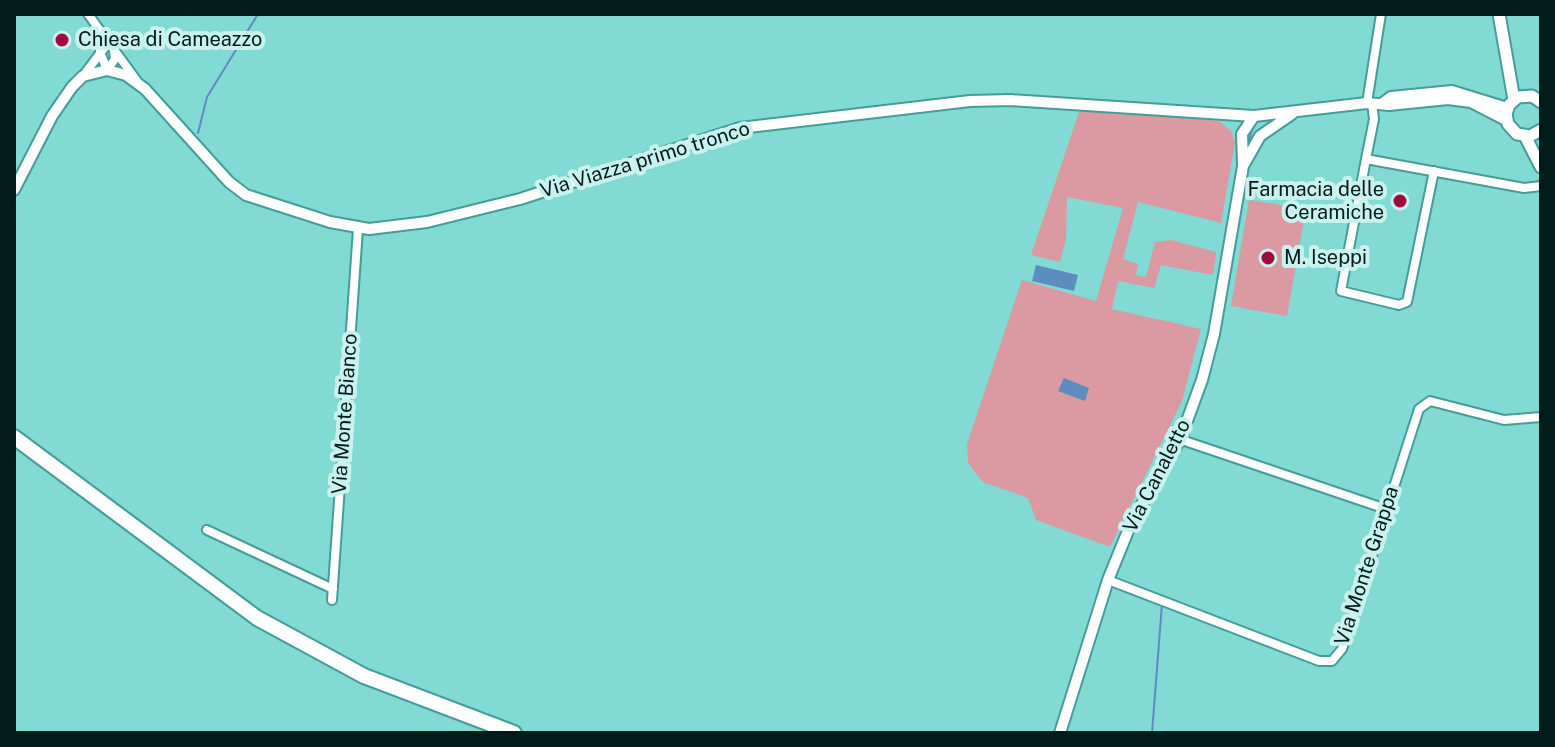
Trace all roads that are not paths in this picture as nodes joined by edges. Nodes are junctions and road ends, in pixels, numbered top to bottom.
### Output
1 (88, 14) edge
2 (1381, 14) edge
3 (1499, 14) edge
4 (1502, 28) junction
5 (110, 40) junction
6 (100, 52) junction
7 (107, 70) junction
8 (83, 76) junction
9 (137, 82) junction
10 (1528, 95) junction
11 (1541, 102) edge
12 (1369, 103) junction
13 (1509, 109) junction
14 (1294, 113) junction
15 (1221, 115) junction
16 (1254, 116) junction
17 (1540, 131) edge
18 (1242, 134) junction
19 (1260, 136) junction
20 (1525, 136) junction
21 (1541, 145) edge
22 (1366, 159) junction
23 (1243, 166) junction
24 (1541, 167) edge
25 (1434, 171) junction
26 (1541, 186) edge
27 (14, 190) edge
28 (358, 229) junction
29 (1541, 417) edge
30 (14, 437) edge
31 (1176, 439) junction
32 (1386, 509) junction
33 (207, 530) dead end
34 (1108, 580) junction
35 (333, 589) junction
36 (332, 600) dead end
37 (514, 733) edge
38 (1060, 733) edge

1 - 5 street
2 - 12 street
3 - 4 main road
4 - 10 main road
4 - 13 main road
5 - 6 street
5 - 7 street
5 - 9 street
6 - 7 street
6 - 8 street
7 - 8 street
7 - 9 street, Via Viazza primo tronco
8 - 27 street
9 - 28 street, Via Viazza primo tronco
10 - 11 main road
10 - 13 main road
12 - 13 street, Via Viazza primo tronco
12 - 14 street, Via Viazza primo tronco
12 - 22 street
13 - 20 main road
14 - 16 street, Via Viazza primo tronco
14 - 19 street, Via Canaletto
15 - 16 street, Via Viazza primo tronco
15 - 18 street
15 - 28 street, Via Viazza primo tronco
16 - 18 street
16 - 19 street
17 - 20 main road
17 - 21 main road
18 - 23 street, Via Canaletto
19 - 23 street, Via Canaletto
20 - 24 main road
22 - 25 street
22 - 25 street
23 - 31 street, Via Canaletto
25 - 26 street
28 - 35 street, Via Monte Bianco
29 - 32 street, Via Monte Grappa
30 - 37 highway
31 - 32 street
31 - 34 street, Via Canaletto
32 - 34 street, Via Monte Grappa
33 - 35 street
34 - 38 street, Via Canaletto
35 - 36 street, Via Monte Bianco

